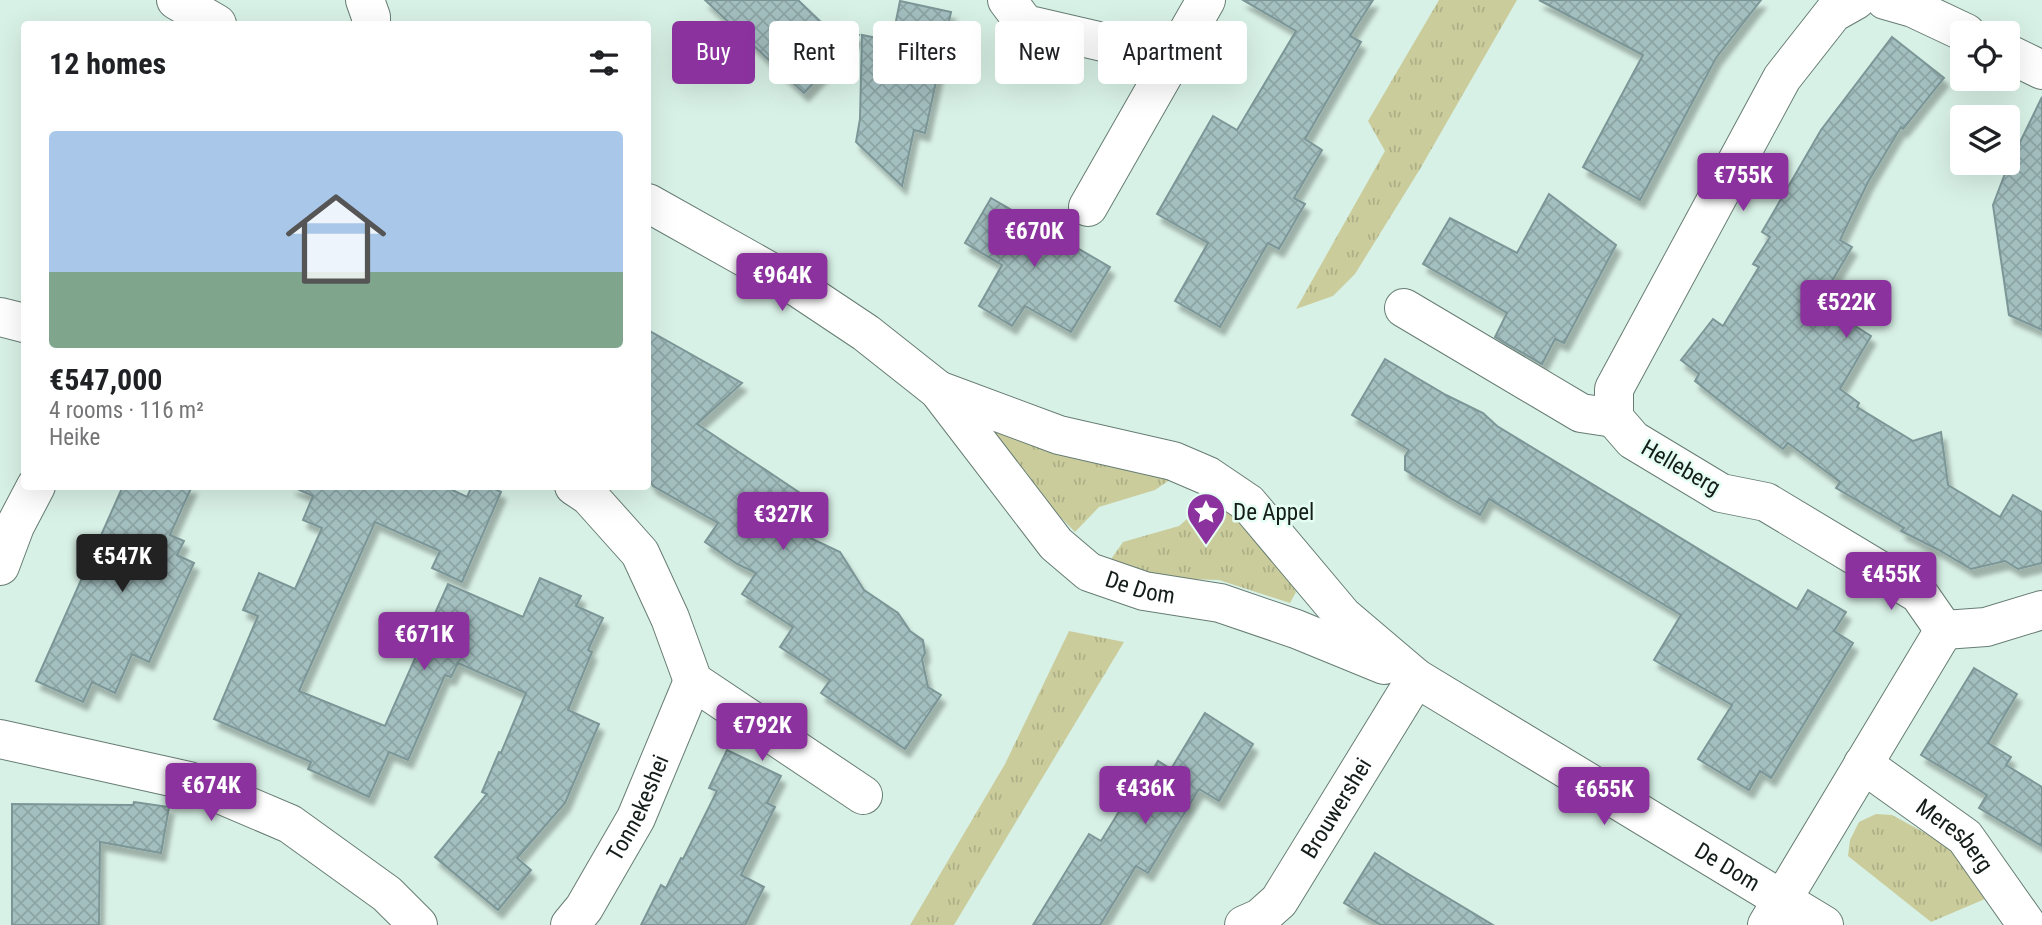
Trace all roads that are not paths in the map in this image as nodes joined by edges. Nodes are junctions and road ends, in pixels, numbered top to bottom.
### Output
1 (176, 0) edge
2 (229, 0) edge
3 (365, 0) edge
4 (1007, 0) edge
5 (1206, 0) edge
6 (1856, 0) edge
7 (1885, 0) edge
8 (212, 21) edge
9 (223, 21) edge
10 (371, 21) edge
11 (1194, 21) edge
12 (1950, 25) edge
13 (1098, 41) edge
14 (2020, 59) edge
15 (2042, 70) edge
16 (1157, 84) edge
17 (651, 205) edge
18 (1088, 207) dead end
19 (1404, 308) dead end
20 (0, 317) edge
21 (21, 322) edge
22 (938, 390) junction
23 (1614, 418) junction
24 (34, 490) edge
25 (580, 490) edge
26 (0, 566) edge
27 (2042, 610) edge
28 (1944, 630) junction
29 (1416, 678) junction
30 (693, 681) junction
31 (0, 739) edge
32 (1864, 764) junction
33 (863, 794) dead end
34 (1774, 913) edge
35 (1259, 923) edge
36 (418, 925) edge
37 (569, 925) edge
38 (1824, 925) edge
39 (2027, 925) edge

1 - 8 street
2 - 9 street
3 - 10 street
4 - 13 street
5 - 11 street
6 - 23 street
7 - 12 street
14 - 15 street
16 - 18 street
17 - 22 street, De Dom
19 - 23 street
20 - 21 street
22 - 29 street, De Dom
22 - 29 street, De Dom
23 - 28 street, Helleberg
24 - 26 street
25 - 30 street
27 - 28 street
28 - 32 street
29 - 34 street, De Dom
29 - 35 street, Brouwershei
30 - 33 street
30 - 37 street, Tonnekeshei
31 - 36 street
32 - 34 street
32 - 39 street, Meresberg
34 - 38 street, De Dom

